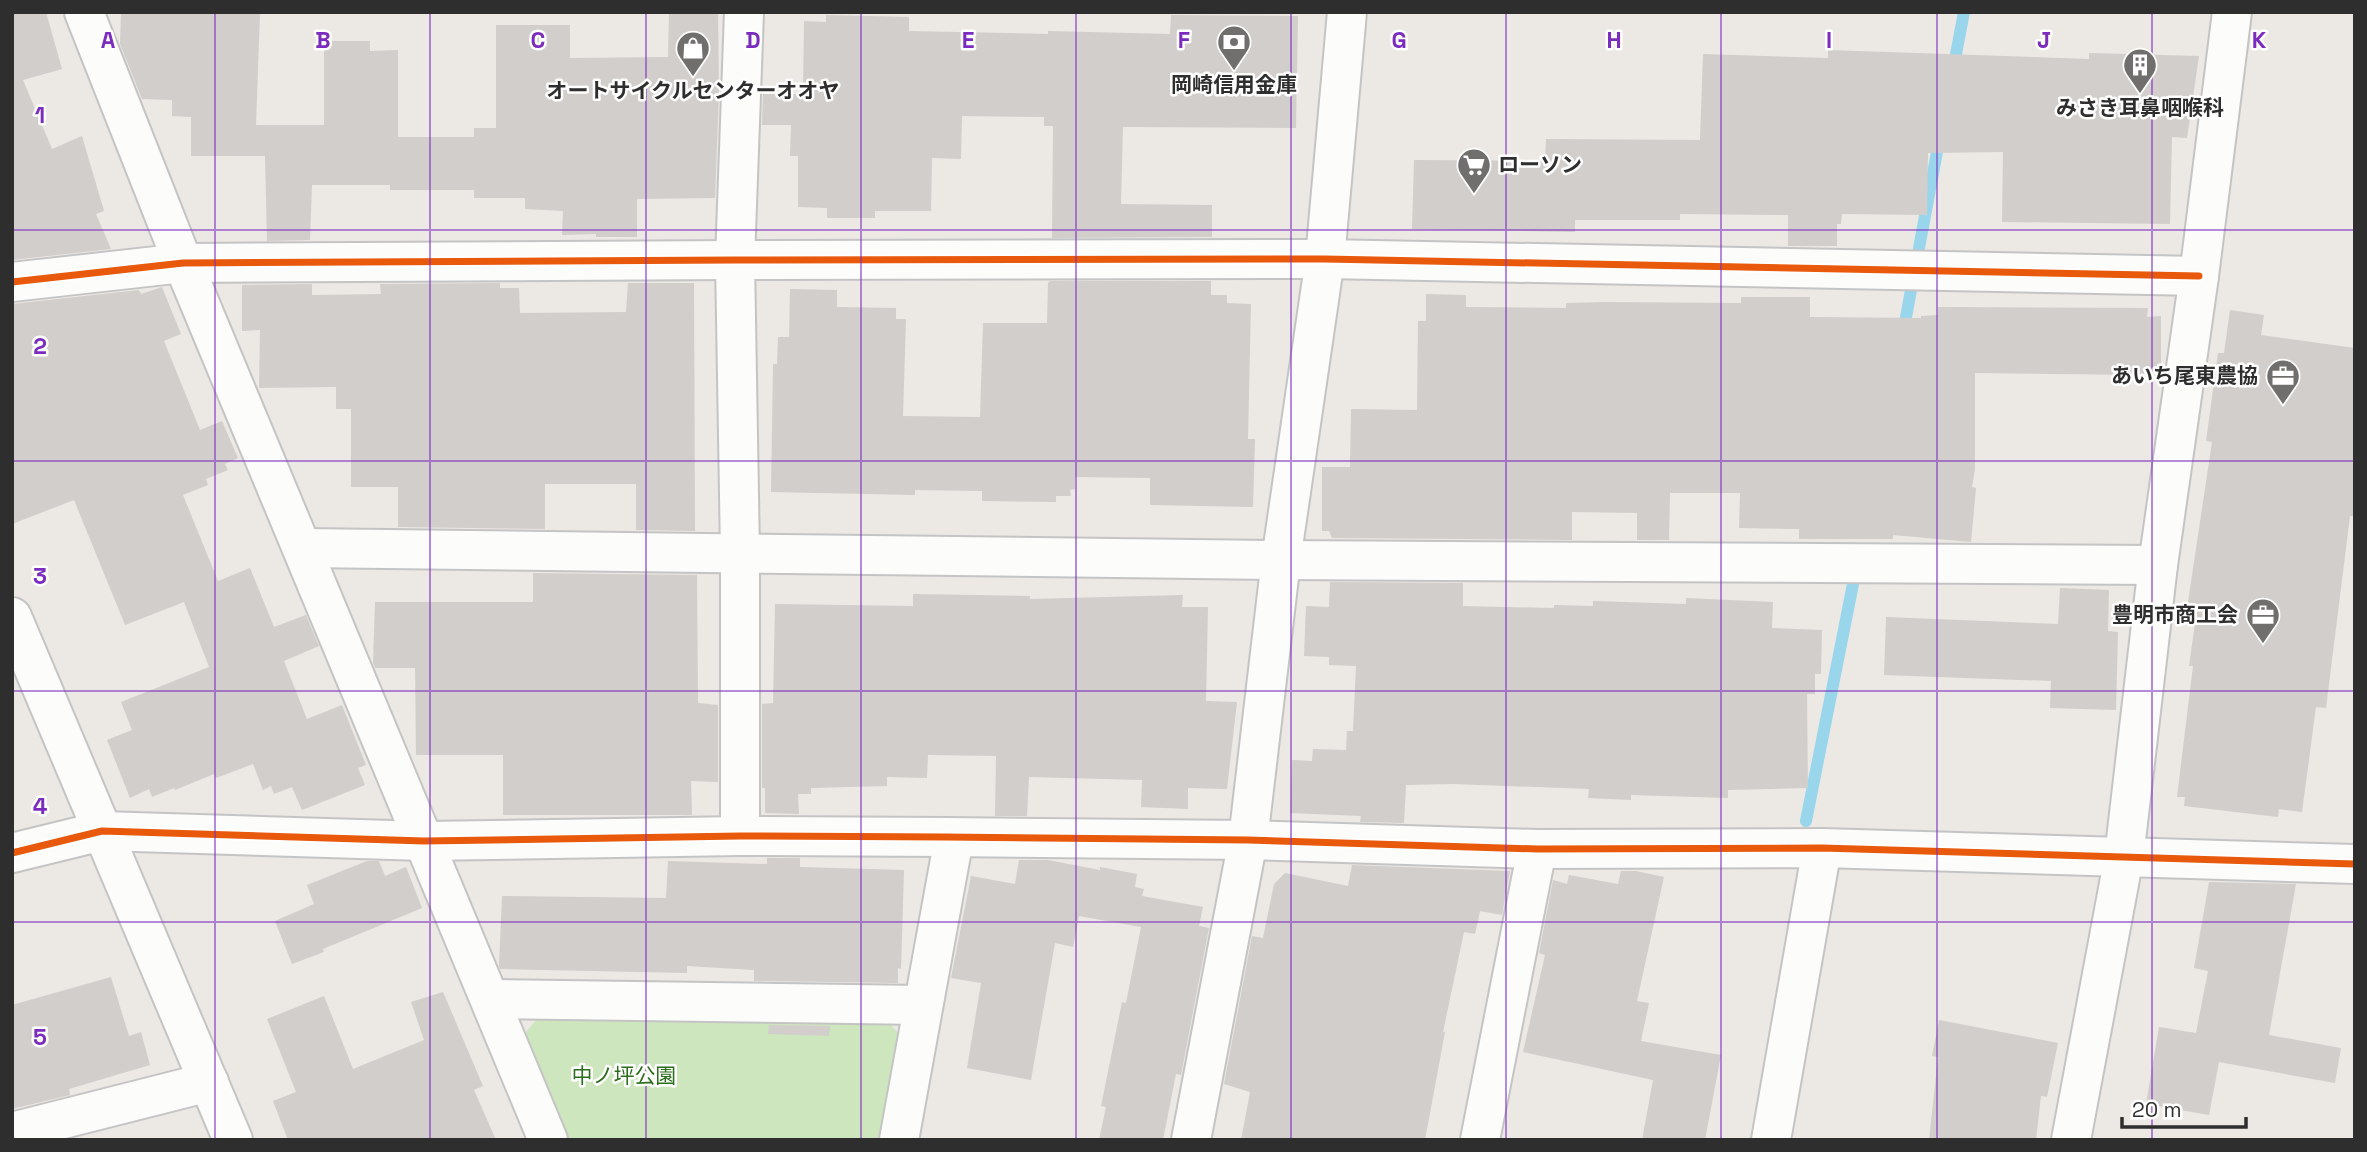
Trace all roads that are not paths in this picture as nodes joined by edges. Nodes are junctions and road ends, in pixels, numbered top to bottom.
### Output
1 (83, 12) edge
2 (744, 12) edge
3 (1347, 12) edge
4 (2232, 12) edge
5 (1325, 259) junction
6 (736, 260) junction
7 (183, 263) junction
8 (2199, 276) junction
9 (12, 282) edge
10 (303, 548) junction
11 (740, 553) junction
12 (1281, 560) junction
13 (2158, 565) junction
14 (12, 617) edge
15 (102, 831) junction
16 (740, 836) junction
17 (954, 838) junction
18 (1248, 840) junction
19 (424, 841) junction
20 (1822, 848) junction
21 (1537, 849) junction
22 (12, 853) edge
23 (2124, 857) junction
24 (2355, 864) edge
25 (490, 999) junction
26 (923, 1005) junction
27 (209, 1082) junction
28 (12, 1132) edge
29 (233, 1140) edge
30 (548, 1140) edge
31 (899, 1140) edge
32 (1191, 1140) edge
33 (1480, 1140) edge
34 (1771, 1140) edge
35 (2071, 1140) edge

1 - 7 street
2 - 6 street
3 - 5 street
4 - 8 street
5 - 6 street
5 - 8 street
5 - 12 street
6 - 7 street
6 - 11 street
7 - 9 street
7 - 10 street
8 - 13 street
10 - 11 street
10 - 19 street
11 - 12 street
11 - 16 street
12 - 13 street
12 - 18 street
13 - 23 street
14 - 15 street
15 - 19 street
15 - 22 street
15 - 27 street
16 - 17 street
16 - 19 street
17 - 18 street
17 - 26 street
18 - 21 street
18 - 32 street
19 - 25 street
20 - 21 street
20 - 23 street
20 - 34 street
21 - 33 street
23 - 24 street
23 - 35 street
25 - 26 street
25 - 30 street
26 - 31 street
27 - 28 street
27 - 29 street

